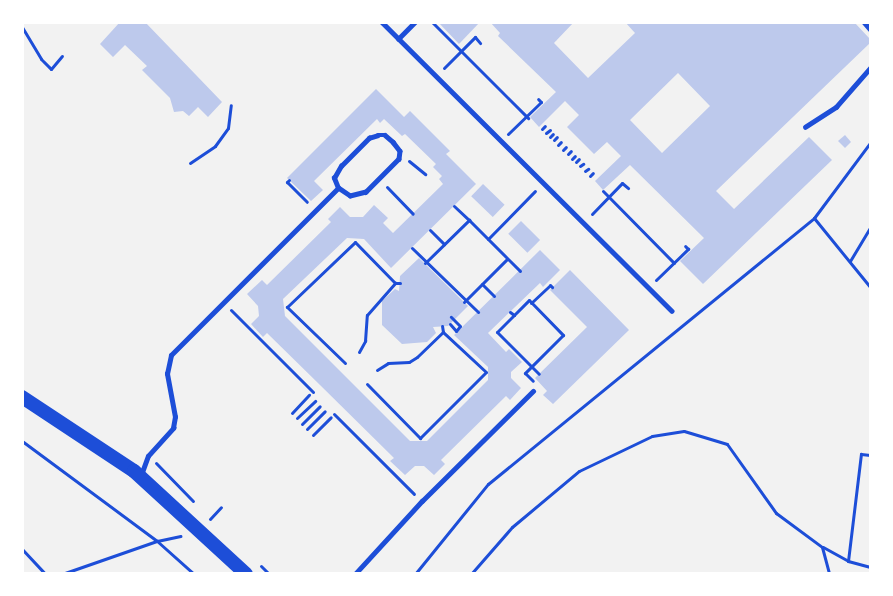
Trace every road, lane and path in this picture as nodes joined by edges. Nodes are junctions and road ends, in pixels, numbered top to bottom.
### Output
1 (382, 22) edge
2 (415, 22) edge
3 (432, 22) edge
4 (864, 22) edge
5 (22, 27) edge
6 (870, 29) edge
7 (398, 39) junction
8 (480, 43) dead end
9 (461, 51) junction
10 (62, 56) dead end
11 (870, 68) edge
12 (436, 76) junction
13 (538, 99) dead end
14 (231, 105) dead end
15 (527, 117) junction
16 (545, 126) dead end
17 (805, 127) dead end
18 (542, 129) dead end
19 (501, 141) junction
20 (870, 143) edge
21 (399, 159) junction
22 (190, 163) dead end
23 (425, 174) dead end
24 (289, 180) dead end
25 (380, 180) junction
26 (543, 183) junction
27 (338, 188) junction
28 (628, 188) dead end
29 (603, 190) dead end
30 (608, 196) junction
31 (454, 206) dead end
32 (315, 210) junction
33 (413, 214) dead end
34 (814, 218) junction
35 (469, 220) junction
36 (584, 222) junction
37 (870, 228) edge
38 (430, 230) dead end
39 (488, 239) junction
40 (444, 244) junction
41 (685, 246) dead end
42 (412, 248) dead end
43 (507, 259) junction
44 (850, 261) junction
45 (426, 262) junction
46 (674, 263) junction
47 (520, 271) dead end
48 (482, 284) junction
49 (552, 287) dead end
50 (649, 287) junction
51 (870, 287) edge
52 (494, 296) dead end
53 (465, 301) junction
54 (223, 302) junction
55 (531, 303) junction
56 (672, 311) dead end
57 (478, 312) dead end
58 (451, 317) dead end
59 (450, 324) dead end
60 (442, 326) dead end
61 (443, 332) junction
62 (359, 352) dead end
63 (345, 363) dead end
64 (531, 366) junction
65 (377, 370) dead end
66 (539, 374) dead end
67 (367, 384) dead end
68 (538, 386) dead end
69 (533, 391) dead end
70 (22, 397) edge
71 (315, 400) dead end
72 (320, 406) dead end
73 (325, 411) dead end
74 (292, 413) dead end
75 (297, 418) dead end
76 (302, 424) dead end
77 (307, 429) dead end
78 (313, 435) dead end
79 (22, 441) edge
80 (870, 455) edge
81 (141, 477) junction
82 (422, 501) junction
83 (205, 536) junction
84 (157, 541) junction
85 (822, 547) junction
86 (22, 549) edge
87 (848, 561) junction
88 (870, 567) edge
89 (45, 573) edge
90 (62, 573) edge
91 (194, 573) edge
92 (246, 573) edge
93 (356, 573) edge
94 (416, 573) edge
95 (471, 573) edge
96 (829, 573) edge

1 - 7 lane
2 - 7 lane
3 - 9 path
4 - 6 lane
5 - 10 path
7 - 12 lane
8 - 9 path
9 - 12 path
9 - 15 path
11 - 17 lane
12 - 19 lane
13 - 15 path
14 - 22 path
15 - 19 path
16 - 18 path
19 - 26 lane
20 - 34 path
21 - 23 path
21 - 25 lane
21 - 27 lane
24 - 32 path
25 - 27 lane
25 - 33 path
26 - 36 lane
26 - 39 path
27 - 32 lane
28 - 30 path
29 - 30 path
30 - 36 path
30 - 46 path
31 - 35 path
32 - 54 lane
34 - 44 path
34 - 94 path
35 - 39 path
35 - 40 path
36 - 50 lane
37 - 44 path
38 - 40 path
39 - 43 path
40 - 45 path
41 - 46 path
42 - 45 path
43 - 47 path
43 - 48 path
44 - 51 path
45 - 53 path
46 - 50 path
48 - 52 path
48 - 53 path
49 - 55 path
50 - 56 lane
53 - 57 path
54 - 74 path
54 - 81 lane
55 - 64 path
55 - 64 path
58 - 59 path
60 - 61 path
61 - 65 path
61 - 67 path
62 - 63 path
64 - 66 path
64 - 68 path
69 - 82 lane
70 - 81 main road
71 - 75 path
72 - 76 path
73 - 77 path
78 - 82 path
79 - 84 path
80 - 87 path
81 - 83 main road
82 - 93 lane
83 - 84 path
83 - 92 main road
84 - 90 path
84 - 91 path
85 - 87 path
85 - 95 path
85 - 96 path
86 - 89 path
87 - 88 path

